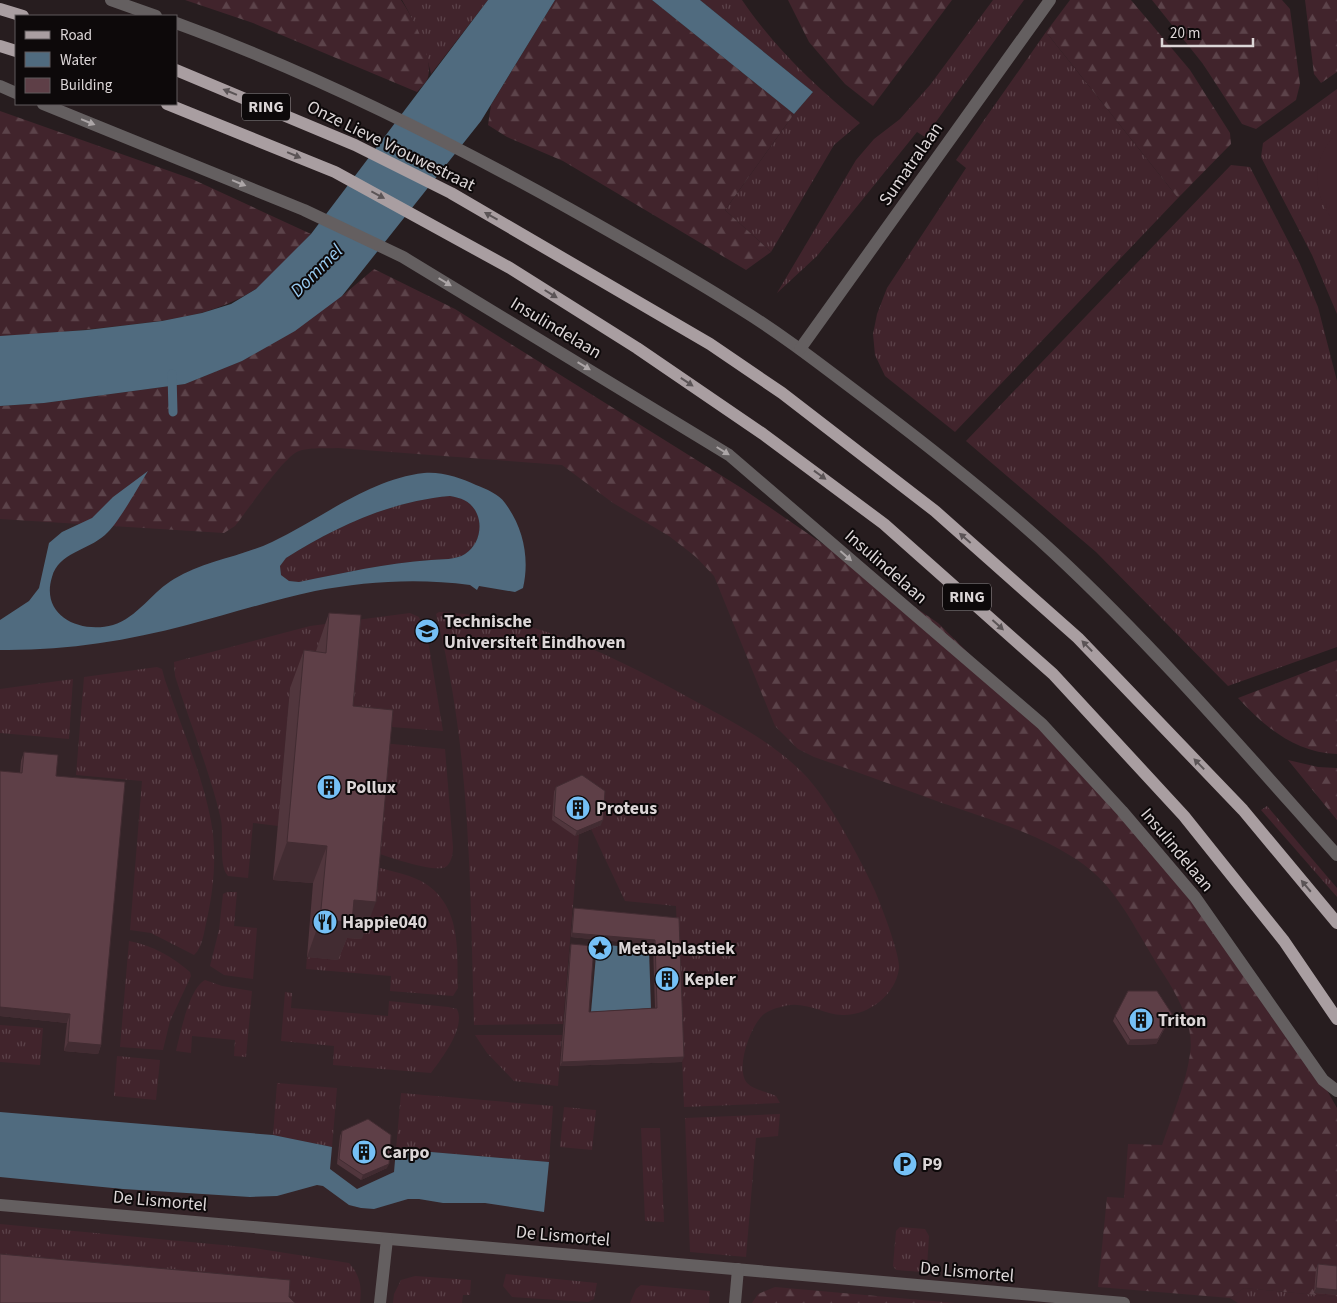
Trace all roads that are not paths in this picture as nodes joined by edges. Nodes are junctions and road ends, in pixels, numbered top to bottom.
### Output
1 (111, 0) edge
2 (1050, 0) edge
3 (0, 9) edge
4 (20, 15) edge
5 (153, 15) edge
6 (178, 24) edge
7 (0, 46) edge
8 (15, 50) edge
9 (178, 71) edge
10 (0, 86) edge
11 (15, 93) edge
12 (45, 105) edge
13 (170, 105) edge
14 (800, 349) junction
15 (1337, 855) edge
16 (1337, 923) edge
17 (1337, 1019) edge
18 (1337, 1091) edge
19 (0, 1205) edge
20 (387, 1238) junction
21 (738, 1269) junction
22 (380, 1303) edge
23 (735, 1303) edge
24 (1124, 1303) edge

1 - 5 street
2 - 14 street, Sumatralaan
3 - 4 main road
6 - 14 street, Onze Lieve Vrouwestraat
7 - 8 main road
16 -> 9 main road, Onze Lieve Vrouwestraat / RING
10 - 11 street
12 -> 18 street, Insulindelaan
13 -> 17 main road, Insulindelaan / RING
14 - 15 street
19 - 20 street, De Lismortel
20 - 21 street, De Lismortel
20 - 22 street
21 - 23 street
21 - 24 street, De Lismortel

